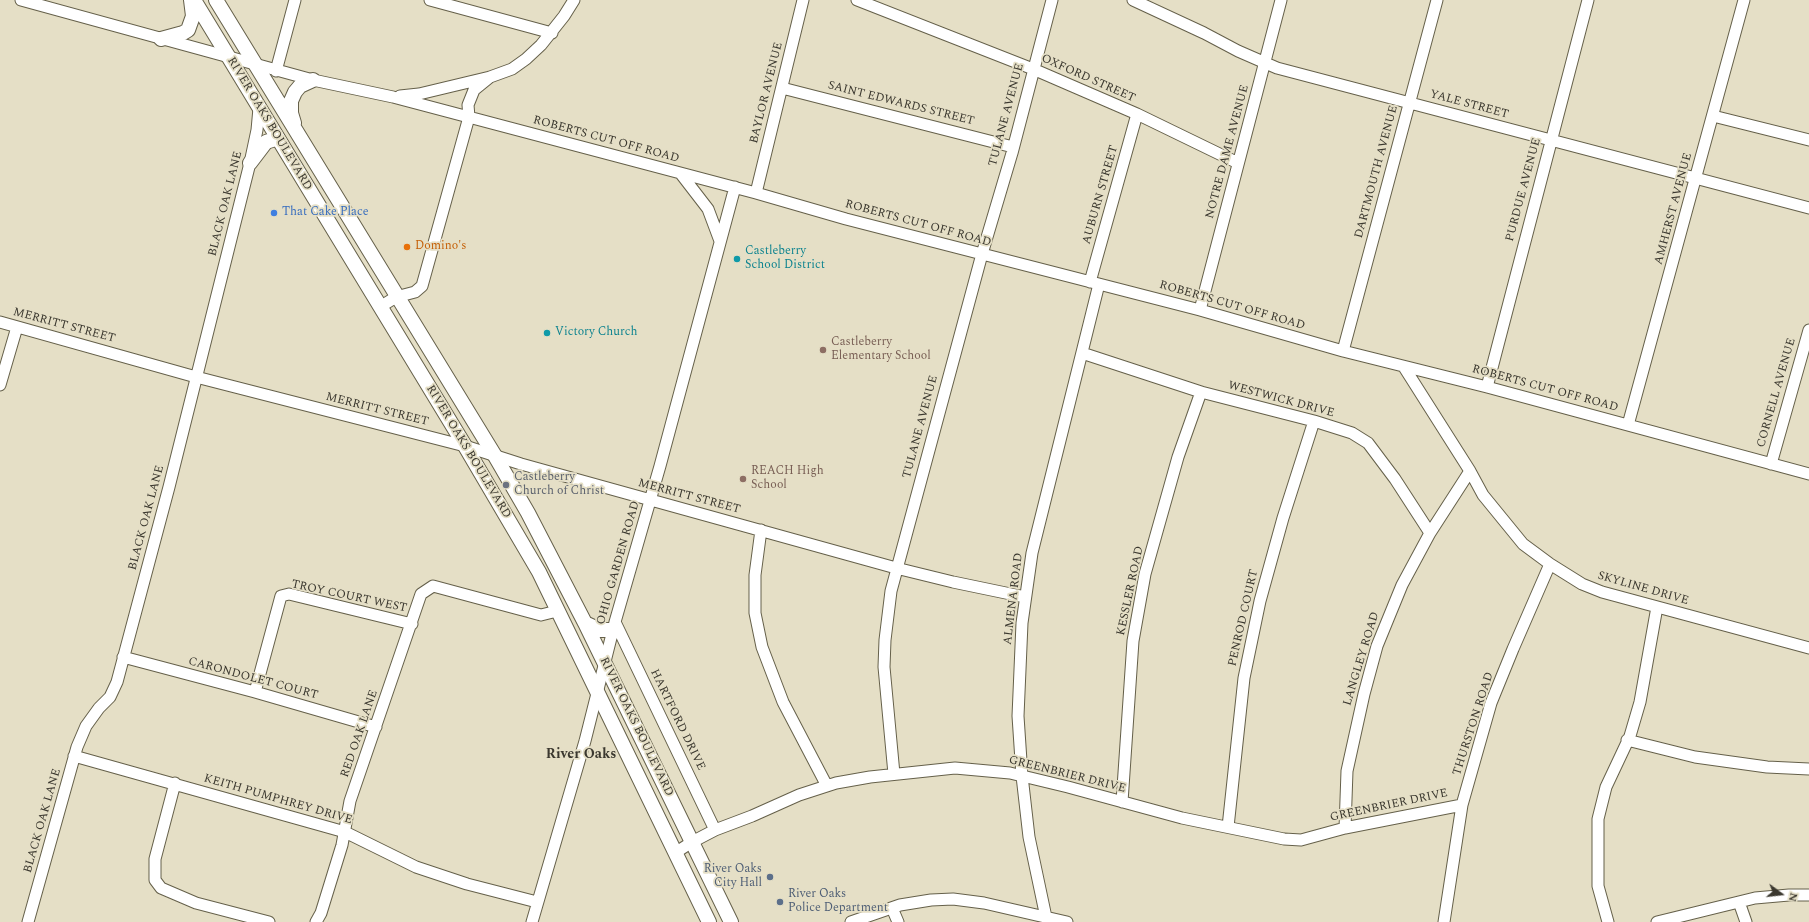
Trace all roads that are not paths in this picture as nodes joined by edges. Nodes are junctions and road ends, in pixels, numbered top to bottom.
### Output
1 (21, 0) edge
2 (192, 0) edge
3 (216, 0) edge
4 (296, 0) edge
5 (430, 0) edge
6 (574, 0) edge
7 (803, 0) edge
8 (857, 0) edge
9 (1052, 0) edge
10 (1132, 0) edge
11 (1281, 0) edge
12 (1437, 0) edge
13 (1588, 0) edge
14 (1744, 0) edge
15 (552, 33) junction
16 (161, 39) junction
17 (229, 58) junction
18 (1265, 64) junction
19 (255, 65) junction
20 (1033, 69) junction
21 (276, 71) junction
22 (490, 77) junction
23 (313, 80) junction
24 (782, 88) junction
25 (392, 97) junction
26 (1409, 102) junction
27 (259, 108) junction
28 (1137, 114) junction
29 (1713, 116) junction
30 (469, 117) junction
31 (298, 135) junction
32 (278, 138) junction
33 (1809, 140) edge
34 (1551, 141) junction
35 (1013, 147) junction
36 (250, 163) junction
37 (1238, 163) junction
38 (317, 166) junction
39 (681, 174) junction
40 (301, 176) junction
41 (1696, 178) junction
42 (735, 187) junction
43 (756, 193) junction
44 (1809, 208) edge
45 (720, 240) junction
46 (982, 254) junction
47 (1095, 283) junction
48 (396, 297) junction
49 (380, 307) junction
50 (1200, 310) junction
51 (0, 322) edge
52 (17, 327) junction
53 (1809, 330) edge
54 (1343, 351) junction
55 (1082, 353) junction
56 (1404, 367) junction
57 (196, 377) junction
58 (0, 385) edge
59 (1487, 387) junction
60 (1201, 392) junction
61 (1314, 421) junction
62 (1628, 425) junction
63 (465, 446) junction
64 (495, 456) junction
65 (1771, 464) junction
66 (1470, 471) junction
67 (1809, 474) edge
68 (650, 500) junction
69 (762, 530) junction
70 (1430, 533) junction
71 (1550, 564) junction
72 (896, 568) junction
73 (1025, 597) junction
74 (556, 607) junction
75 (1657, 607) junction
76 (585, 623) junction
77 (412, 624) junction
78 (614, 626) junction
79 (596, 647) junction
80 (1809, 648) edge
81 (123, 657) junction
82 (604, 663) junction
83 (597, 691) junction
84 (255, 692) junction
85 (608, 715) junction
86 (376, 727) junction
87 (1627, 740) junction
88 (74, 756) junction
89 (651, 759) junction
90 (1809, 769) edge
91 (894, 774) junction
92 (1022, 776) junction
93 (175, 783) junction
94 (827, 786) junction
95 (1122, 802) junction
96 (1462, 805) junction
97 (1228, 828) junction
98 (1345, 828) junction
99 (715, 830) junction
100 (345, 832) junction
101 (692, 842) junction
102 (675, 853) junction
103 (1809, 895) edge
104 (537, 902) junction
105 (1739, 902) junction
106 (892, 908) junction
107 (1046, 919) edge
108 (28, 922) edge
109 (269, 922) edge
110 (316, 922) edge
111 (532, 922) edge
112 (709, 922) edge
113 (731, 922) edge
114 (851, 922) edge
115 (898, 922) edge
116 (1067, 922) edge
117 (1444, 922) edge
118 (1608, 922) edge
119 (1657, 922) edge
120 (1746, 922) edge

1 - 16 street, ROBERTS CUT OFF ROAD
2 - 16 main road
2 - 17 main road, RIVER OAKS BOULEVARD
3 - 19 main road, RIVER OAKS BOULEVARD
4 - 21 street
5 - 15 street
6 - 15 street
7 - 24 street, BAYLOR AVENUE
8 - 20 street, OXFORD STREET
9 - 20 street, TULANE AVENUE
10 - 18 street, YALE STREET
11 - 18 street, NOTRE DAME AVENUE
12 - 26 street, DARTMOUTH AVENUE
13 - 34 street, PURDUE AVENUE
14 - 29 street, AMHERST AVENUE
15 - 22 street
16 - 17 street, ROBERTS CUT OFF ROAD
17 - 19 street, ROBERTS CUT OFF ROAD
17 - 27 main road, RIVER OAKS BOULEVARD
18 - 26 street, YALE STREET
18 - 37 street, NOTRE DAME AVENUE
19 - 21 street, ROBERTS CUT OFF ROAD
19 - 31 main road, RIVER OAKS BOULEVARD
20 - 28 street, OXFORD STREET
20 - 35 street, TULANE AVENUE
21 - 23 street, ROBERTS CUT OFF ROAD
22 - 25 street
22 - 30 street
23 - 25 street, ROBERTS CUT OFF ROAD
23 - 31 main road
24 - 35 street, SAINT EDWARDS STREET
24 - 43 street, BAYLOR AVENUE
25 - 30 street, ROBERTS CUT OFF ROAD
26 - 34 street, YALE STREET
26 - 54 street, DARTMOUTH AVENUE
27 - 32 main road, RIVER OAKS BOULEVARD
27 - 36 street, BLACK OAK LANE
28 - 37 street, OXFORD STREET
28 - 47 street, AUBURN STREET
29 - 33 street
29 - 41 street, AMHERST AVENUE
30 - 39 street, ROBERTS CUT OFF ROAD
30 - 48 street
31 - 38 main road, RIVER OAKS BOULEVARD
32 - 36 main road
32 - 40 main road, RIVER OAKS BOULEVARD
34 - 41 street, YALE STREET
34 - 59 street, PURDUE AVENUE
35 - 46 street, TULANE AVENUE
36 - 57 street, BLACK OAK LANE
37 - 50 street, NOTRE DAME AVENUE
38 - 40 main road
38 - 48 main road, RIVER OAKS BOULEVARD
39 - 42 street, ROBERTS CUT OFF ROAD
39 - 45 street
40 - 49 main road, RIVER OAKS BOULEVARD
41 - 44 street, YALE STREET
41 - 62 street, AMHERST AVENUE
42 - 43 street, ROBERTS CUT OFF ROAD
42 - 45 street, OHIO GARDEN ROAD
43 - 46 street, ROBERTS CUT OFF ROAD
45 - 68 street, OHIO GARDEN ROAD
46 - 47 street, ROBERTS CUT OFF ROAD
46 - 72 street, TULANE AVENUE
47 - 50 street, ROBERTS CUT OFF ROAD
47 - 55 street, ALMENA ROAD
48 - 49 street
48 - 64 main road, RIVER OAKS BOULEVARD
49 - 63 main road, RIVER OAKS BOULEVARD
50 - 54 street, ROBERTS CUT OFF ROAD
51 - 52 street, MERRITT STREET
52 - 57 street, MERRITT STREET
52 - 58 street
53 - 65 street, CORNELL AVENUE
54 - 56 street, ROBERTS CUT OFF ROAD
55 - 60 street, WESTWICK DRIVE
55 - 73 street, ALMENA ROAD
56 - 59 street, ROBERTS CUT OFF ROAD
56 - 66 street, SKYLINE DRIVE
57 - 63 street, MERRITT STREET
57 - 81 street, BLACK OAK LANE
59 - 62 street, ROBERTS CUT OFF ROAD
60 - 61 street, WESTWICK DRIVE
60 - 95 street, KESSLER ROAD
61 - 70 street, WESTWICK DRIVE
61 - 97 street, PENROD COURT
62 - 65 street, ROBERTS CUT OFF ROAD
63 - 64 street, MERRITT STREET
63 - 74 main road, RIVER OAKS BOULEVARD
64 - 68 street, MERRITT STREET
64 - 76 main road, RIVER OAKS BOULEVARD
65 - 67 street, ROBERTS CUT OFF ROAD
66 - 70 street, LANGLEY ROAD
66 - 71 street, SKYLINE DRIVE
68 - 69 street, MERRITT STREET
68 - 78 street, OHIO GARDEN ROAD
69 - 72 street, MERRITT STREET
69 - 94 street
70 - 98 street, LANGLEY ROAD
71 - 75 street, SKYLINE DRIVE
71 - 96 street, THURSTON ROAD
72 - 73 street, MERRITT STREET
72 - 91 street, TULANE AVENUE
73 - 92 street, ALMENA ROAD
74 - 77 street, RED OAK LANE
74 - 79 main road
74 - 83 main road, RIVER OAKS BOULEVARD
75 - 80 street, SKYLINE DRIVE
75 - 87 street
76 - 78 main road
76 - 79 main road, RIVER OAKS BOULEVARD
77 - 84 street, TROY COURT WEST
77 - 86 street, RED OAK LANE
78 - 82 street, OHIO GARDEN ROAD
78 - 99 street, HARTFORD DRIVE
79 - 82 main road, RIVER OAKS BOULEVARD
81 - 84 street, CARONDOLET COURT
81 - 88 street, BLACK OAK LANE
82 - 83 street, OHIO GARDEN ROAD
82 - 89 main road, RIVER OAKS BOULEVARD
83 - 85 main road, RIVER OAKS BOULEVARD
83 - 104 street, OHIO GARDEN ROAD
84 - 86 street, CARONDOLET COURT
85 - 89 main road
85 - 102 main road, RIVER OAKS BOULEVARD
86 - 100 street, RED OAK LANE
87 - 90 street
87 - 118 street
88 - 93 street, KEITH PUMPHREY DRIVE
88 - 108 street, BLACK OAK LANE
89 - 101 main road, RIVER OAKS BOULEVARD
91 - 92 street, GREENBRIER DRIVE
91 - 94 street, GREENBRIER DRIVE
92 - 95 street, GREENBRIER DRIVE
92 - 107 street, ALMENA ROAD
93 - 100 street, KEITH PUMPHREY DRIVE
93 - 109 street
94 - 99 street, GREENBRIER DRIVE
95 - 97 street, GREENBRIER DRIVE
96 - 98 street, GREENBRIER DRIVE
96 - 117 street, THURSTON ROAD
97 - 98 street, GREENBRIER DRIVE
99 - 101 street, GREENBRIER DRIVE
100 - 104 street, KEITH PUMPHREY DRIVE
100 - 110 street, RED OAK LANE
101 - 102 street, GREENBRIER DRIVE
101 - 113 main road, RIVER OAKS BOULEVARD
102 - 112 main road, RIVER OAKS BOULEVARD
103 - 105 street
104 - 111 street, OHIO GARDEN ROAD
105 - 119 street
105 - 120 street
106 - 107 street
106 - 114 street
106 - 115 street
107 - 116 street

